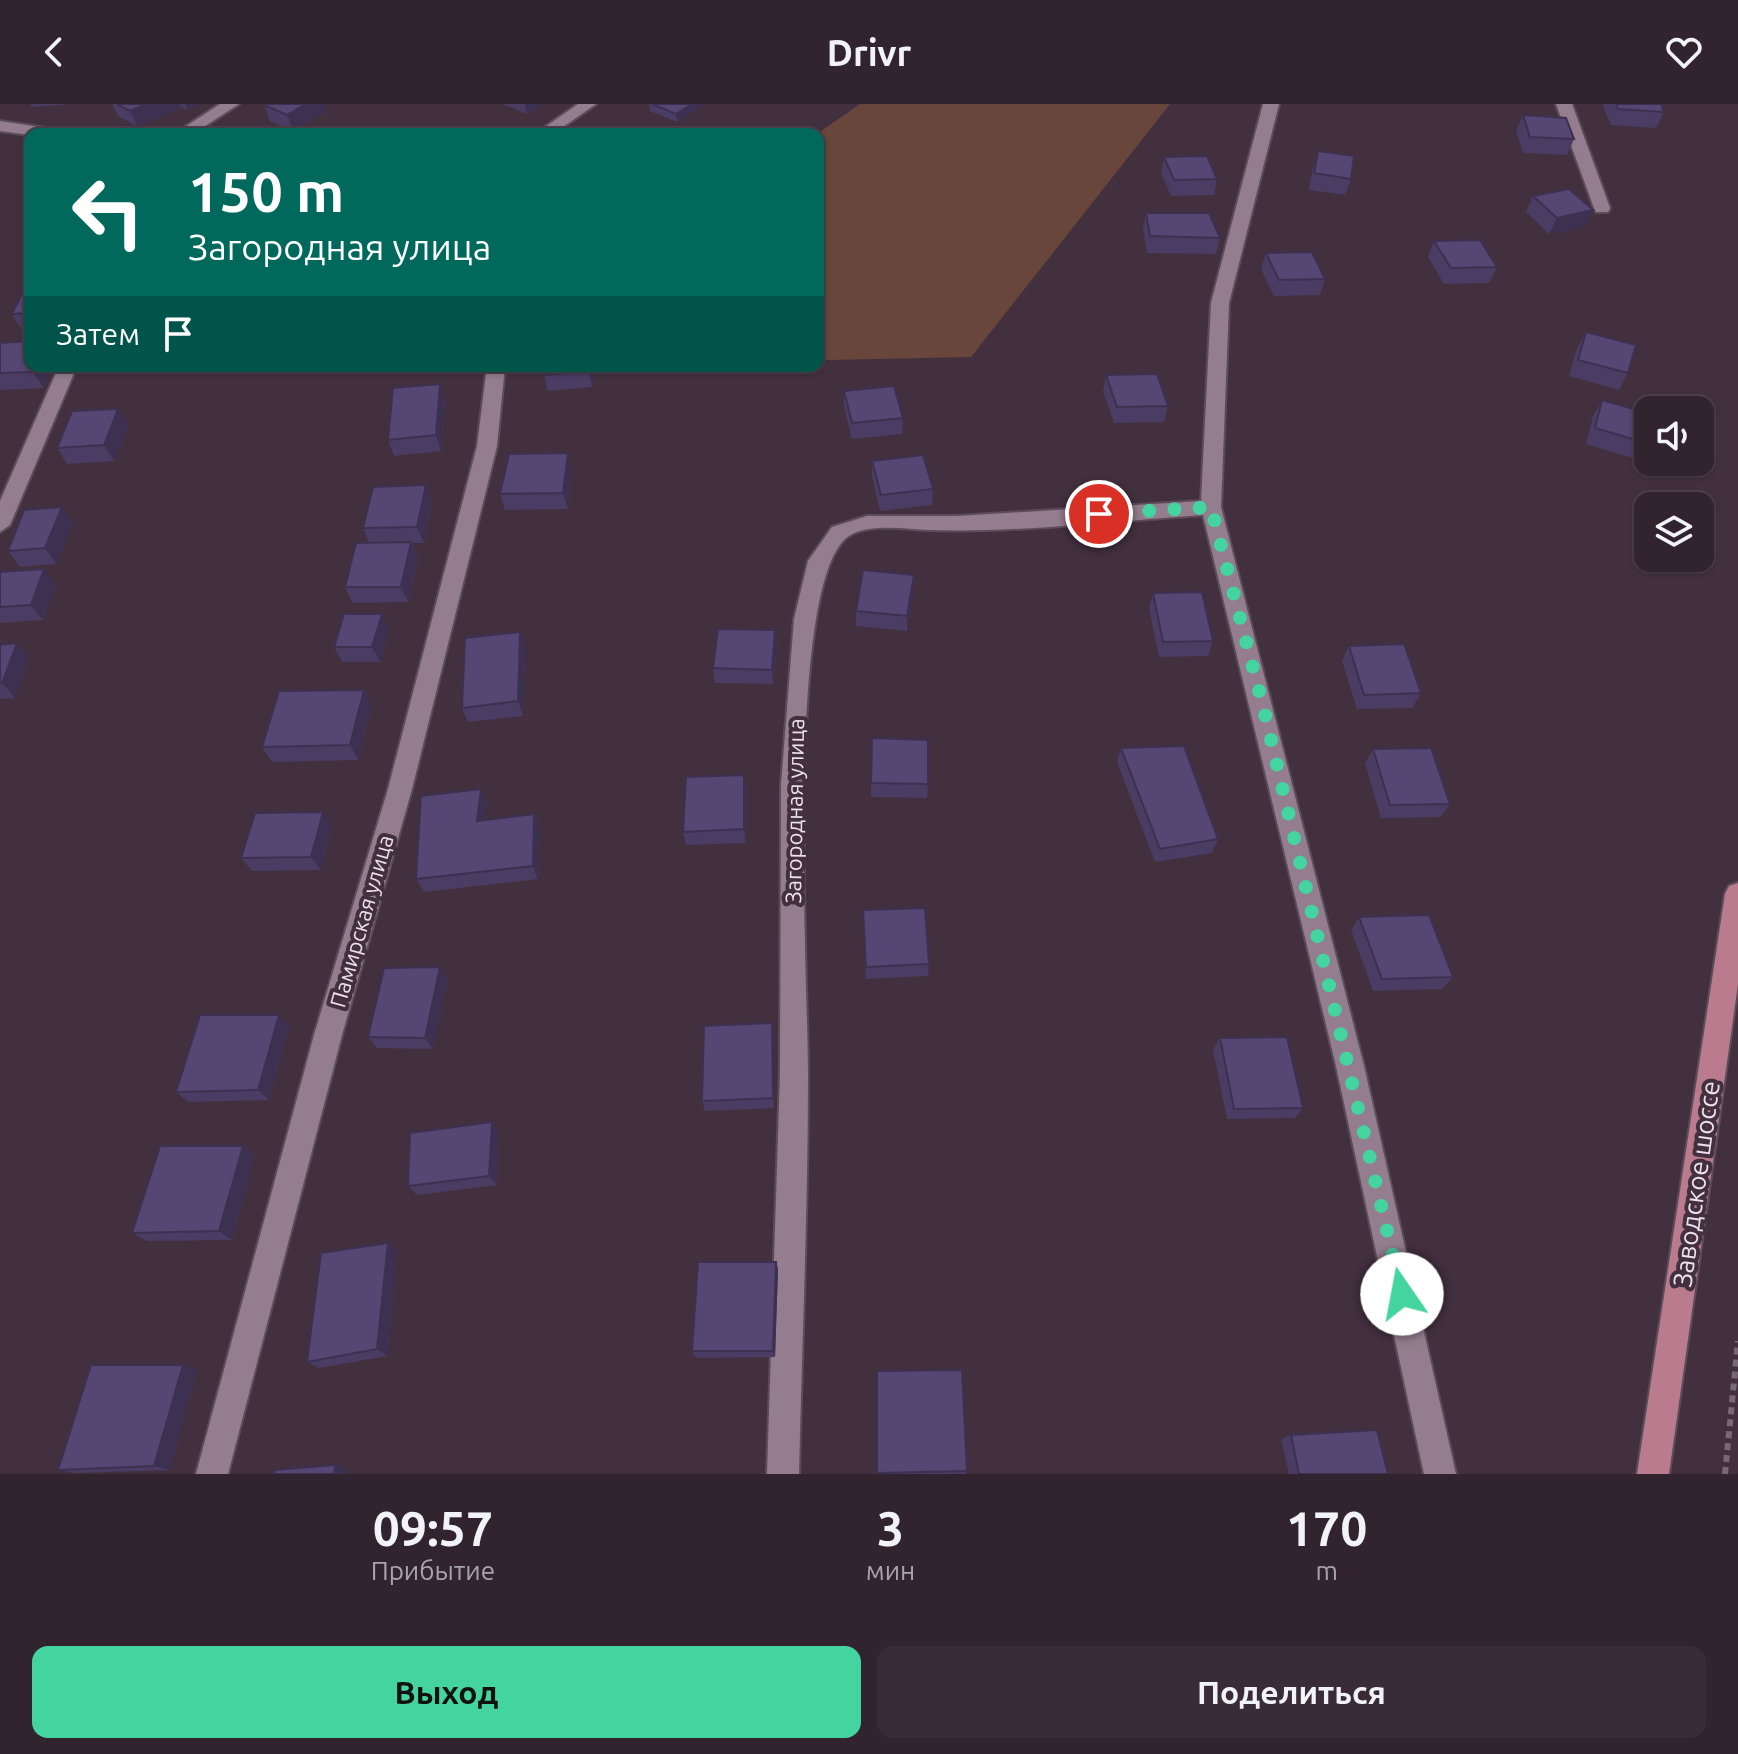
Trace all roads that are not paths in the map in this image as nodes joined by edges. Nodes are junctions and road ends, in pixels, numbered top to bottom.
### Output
1 (231, 104) edge
2 (588, 104) edge
3 (1271, 104) edge
4 (1564, 104) edge
5 (0, 126) edge
6 (192, 128) edge
7 (552, 128) edge
8 (24, 130) edge
9 (1602, 208) dead end
10 (65, 372) edge
11 (495, 372) edge
12 (1211, 507) junction
13 (0, 525) edge
14 (1738, 894) edge
15 (212, 1474) edge
16 (783, 1474) edge
17 (1440, 1474) edge
18 (1653, 1474) edge

1 - 6 street
2 - 7 street
3 - 12 street
4 - 9 street
5 - 8 street
10 - 13 street
11 - 15 street, Памирская улица
12 - 16 street, Загородная улица
12 - 17 street
14 - 18 main road, Заводское шоссе

